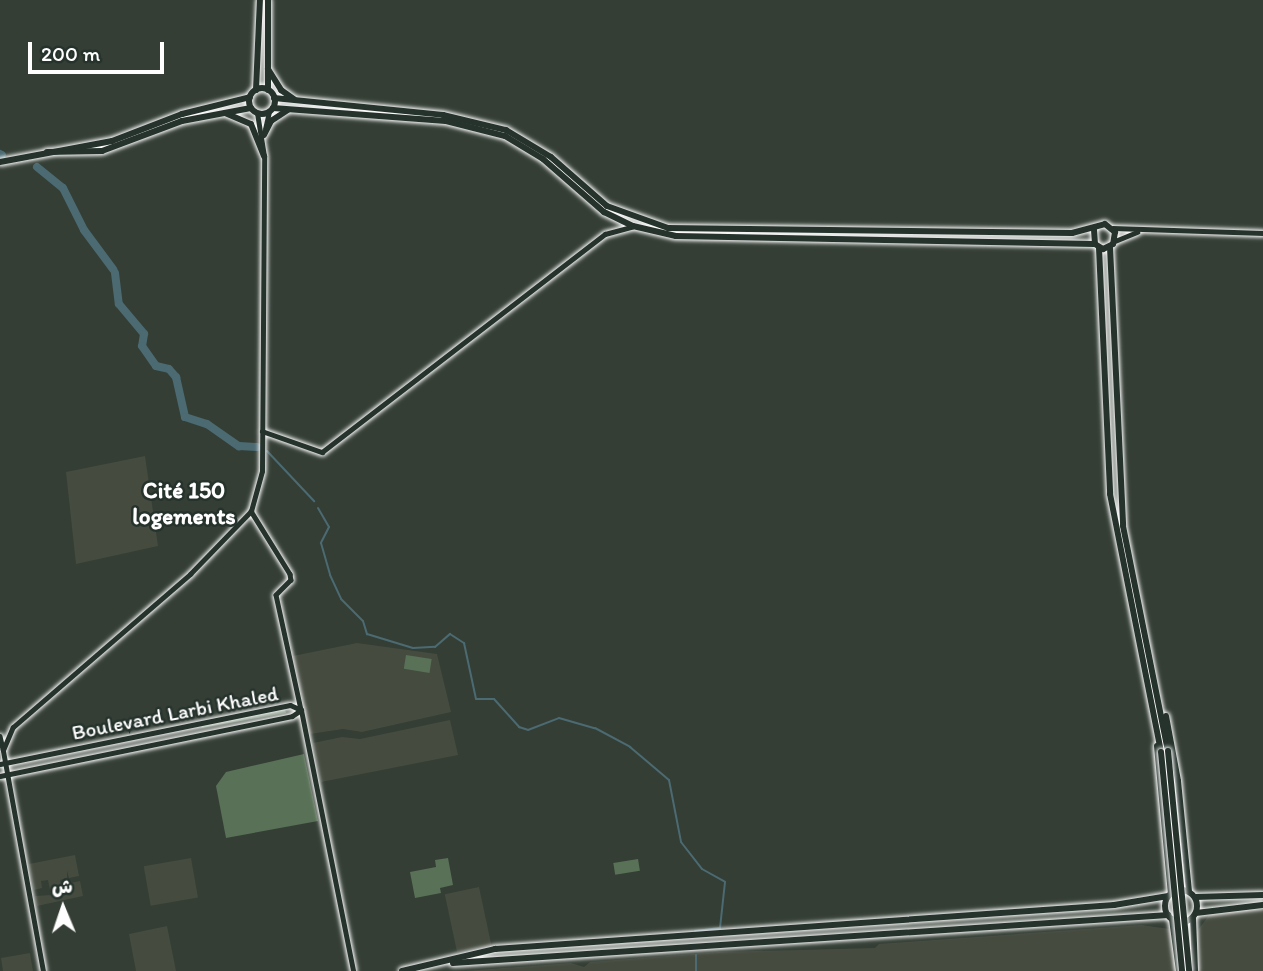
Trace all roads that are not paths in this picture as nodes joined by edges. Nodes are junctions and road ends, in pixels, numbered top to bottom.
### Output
1 (260, 0) edge
2 (268, 0) edge
3 (266, 64) junction
4 (257, 78) junction
5 (257, 90) junction
6 (268, 90) junction
7 (250, 97) junction
8 (274, 98) junction
9 (242, 100) junction
10 (297, 105) junction
11 (254, 110) junction
12 (271, 110) junction
13 (219, 113) junction
14 (264, 137) junction
15 (47, 152) junction
16 (264, 156) junction
17 (0, 162) edge
18 (633, 226) junction
19 (1113, 228) junction
20 (1094, 230) junction
21 (1141, 231) junction
22 (1263, 233) edge
23 (1113, 244) junction
24 (1097, 246) junction
25 (262, 431) junction
26 (251, 511) junction
27 (1157, 706) junction
28 (300, 710) junction
29 (0, 736) edge
30 (3, 750) junction
31 (1165, 751) junction
32 (2, 764) edge
33 (3, 776) edge
34 (1189, 891) junction
35 (1170, 895) junction
36 (1263, 895) edge
37 (1195, 897) junction
38 (1263, 905) edge
39 (1194, 916) junction
40 (1170, 917) junction
41 (540, 945) junction
42 (540, 955) junction
43 (427, 965) junction
44 (43, 971) edge
45 (354, 971) edge
46 (402, 971) edge
47 (1180, 971) edge
48 (1189, 971) edge
49 (1195, 971) edge

1 - 4 main road
2 - 3 main road
3 - 6 main road
3 - 10 main road
4 - 5 main road
4 - 9 main road
5 - 6 main road
5 - 7 main road
6 - 8 main road
7 - 9 main road
7 - 11 main road
8 - 10 main road
8 - 12 main road
9 - 15 main road
10 - 12 main road
10 - 14 main road
10 - 18 main road
10 - 20 main road
11 - 12 main road
11 - 13 main road
11 - 14 main road
12 - 14 main road
13 - 15 main road
13 - 16 main road
14 - 16 main road
15 - 17 main road
16 - 25 main road
18 - 24 main road
18 - 25 street
19 - 20 main road
19 - 21 street
19 - 23 main road
20 - 24 main road
21 - 22 street
21 - 23 street
23 - 24 main road
23 - 27 main road
24 - 27 main road
25 - 26 main road
26 - 28 street
26 - 30 main road
27 - 31 main road
27 - 34 main road
27 - 35 main road
28 - 32 main road, Boulevard Larbi Khaled
28 - 33 main road, Boulevard Larbi Khaled
28 - 45 main road
29 - 30 street
30 - 32 main road
31 - 47 main road, bridge
31 - 48 main road, bridge
32 - 33 main road
33 - 44 main road
34 - 35 main road
34 - 37 main road
35 - 40 main road
35 - 41 main road
36 - 37 main road
37 - 39 main road
38 - 39 main road
39 - 40 main road
39 - 49 main road
40 - 42 main road
40 - 47 main road
41 - 42 main road
41 - 43 main road
42 - 43 main road
43 - 46 main road

